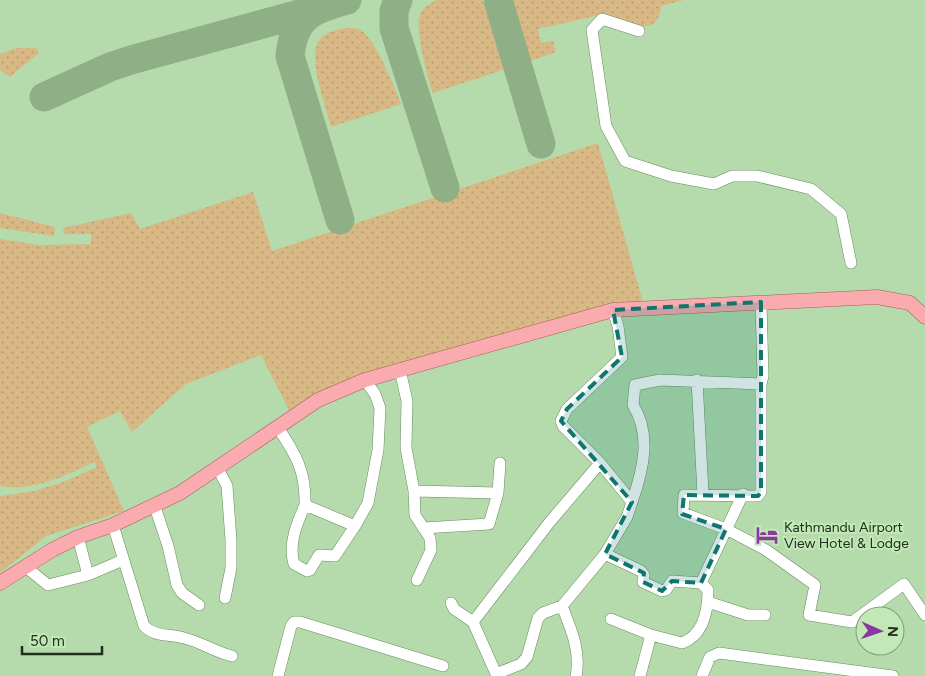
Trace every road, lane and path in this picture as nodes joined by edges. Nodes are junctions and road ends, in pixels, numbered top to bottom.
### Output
1 (640, 31) dead end
2 (851, 263) dead end
3 (761, 302) junction
4 (613, 310) junction
5 (925, 316) edge
6 (400, 370) junction
7 (365, 380) junction
8 (697, 380) junction
9 (761, 384) junction
10 (278, 428) junction
11 (500, 463) dead end
12 (600, 463) junction
13 (217, 467) junction
14 (414, 491) junction
15 (498, 494) junction
16 (702, 494) junction
17 (743, 494) junction
18 (632, 502) junction
19 (304, 505) junction
20 (155, 507) junction
21 (113, 525) junction
22 (355, 526) junction
23 (423, 528) junction
24 (726, 529) junction
25 (78, 537) junction
26 (605, 554) junction
27 (123, 560) junction
28 (27, 568) junction
29 (88, 575) junction
30 (417, 580) dead end
31 (0, 583) edge
32 (701, 583) junction
33 (224, 598) dead end
34 (708, 602) junction
35 (451, 603) dead end
36 (199, 605) dead end
37 (562, 606) junction
38 (765, 615) dead end
39 (925, 615) edge
40 (611, 619) dead end
41 (473, 622) junction
42 (651, 635) junction
43 (232, 656) dead end
44 (443, 666) dead end
45 (497, 674) edge
46 (278, 676) edge
47 (576, 676) edge
48 (640, 676) edge
49 (702, 676) edge
50 (893, 676) edge

1 - 2 street
3 - 4 main road
3 - 5 main road
3 - 9 street
4 - 6 main road
4 - 12 street
6 - 7 main road
6 - 14 street
7 - 10 main road
7 - 22 street
8 - 9 street
8 - 16 street
8 - 18 street
9 - 17 street
10 - 13 main road
10 - 19 street
11 - 15 street
12 - 18 street
12 - 41 street
13 - 20 main road
13 - 33 street
14 - 15 street
14 - 23 street
15 - 23 street
16 - 17 street
16 - 24 street
17 - 24 street
18 - 26 street
19 - 22 street
19 - 22 street
20 - 21 main road
20 - 36 street
21 - 25 main road
21 - 27 street
23 - 30 street
24 - 32 street
24 - 39 street
25 - 28 main road
25 - 29 street
26 - 32 street
26 - 37 street
27 - 29 street
27 - 43 street
28 - 29 street
28 - 31 main road
32 - 34 street
34 - 38 street
34 - 42 street
35 - 41 street
37 - 45 street
37 - 47 street
40 - 42 street
41 - 45 street
42 - 48 street
44 - 46 street
49 - 50 street

